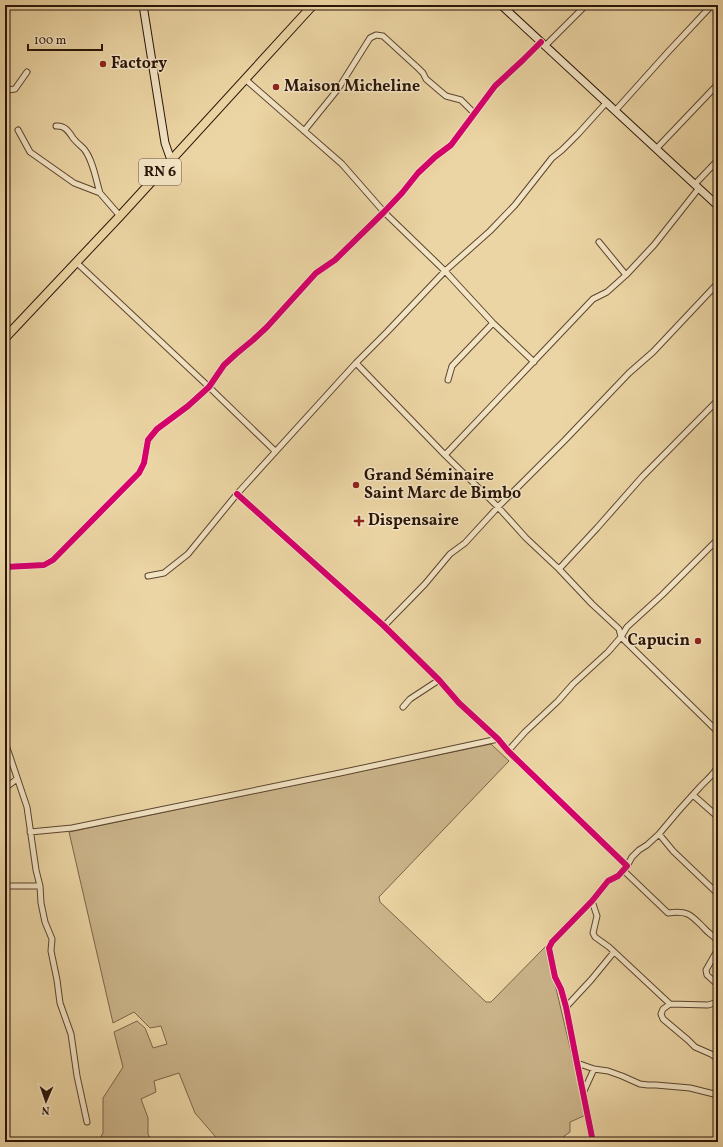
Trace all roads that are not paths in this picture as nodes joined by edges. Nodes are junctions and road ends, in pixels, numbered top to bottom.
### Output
1 (143, 5) edge
2 (313, 5) edge
3 (501, 5) edge
4 (586, 5) edge
5 (712, 5) edge
6 (543, 44) junction
7 (27, 72) dead end
8 (245, 79) junction
9 (718, 84) edge
10 (5, 89) edge
11 (606, 103) junction
12 (615, 111) junction
13 (474, 113) junction
14 (56, 126) dead end
15 (18, 130) dead end
16 (304, 131) junction
17 (657, 148) junction
18 (171, 160) junction
19 (718, 160) edge
20 (697, 186) junction
21 (100, 193) junction
22 (718, 206) edge
23 (384, 212) junction
24 (120, 216) junction
25 (599, 242) dead end
26 (76, 262) junction
27 (445, 271) junction
28 (626, 275) junction
29 (718, 283) edge
30 (493, 323) junction
31 (5, 338) edge
32 (534, 362) junction
33 (356, 363) junction
34 (448, 380) dead end
35 (209, 387) junction
36 (718, 400) edge
37 (275, 451) junction
38 (445, 455) junction
39 (237, 494) junction
40 (498, 506) junction
41 (718, 539) edge
42 (5, 567) edge
43 (559, 569) junction
44 (148, 576) dead end
45 (384, 626) junction
46 (621, 637) junction
47 (439, 680) junction
48 (403, 707) dead end
49 (718, 732) edge
50 (498, 739) junction
51 (5, 742) edge
52 (508, 751) junction
53 (718, 766) edge
54 (17, 779) junction
55 (5, 788) edge
56 (693, 795) junction
57 (718, 817) edge
58 (72, 828) junction
59 (82, 829) dead end
60 (30, 832) junction
61 (659, 834) junction
62 (625, 868) junction
63 (5, 886) edge
64 (40, 886) junction
65 (718, 894) edge
66 (592, 901) junction
67 (718, 941) edge
68 (718, 949) edge
69 (614, 952) junction
70 (718, 984) edge
71 (718, 1002) edge
72 (670, 1004) junction
73 (566, 1007) junction
74 (718, 1059) edge
75 (577, 1064) junction
76 (594, 1069) junction
77 (583, 1092) junction
78 (718, 1095) edge
79 (87, 1122) dead end
80 (593, 1142) edge

1 - 18 main road
2 - 8 main road, RN 6
3 - 6 main road
4 - 6 street
5 - 12 street
6 - 11 main road
6 - 13 street
7 - 10 street
8 - 16 street
8 - 18 main road, RN 6
9 - 17 street
11 - 12 main road
11 - 27 street
12 - 17 main road
13 - 16 street
13 - 23 street
14 - 21 street
15 - 21 street
16 - 23 street
17 - 20 main road
18 - 24 main road, RN 6
19 - 20 street
20 - 22 main road
20 - 28 street
21 - 24 street
23 - 27 street
23 - 35 street
24 - 26 main road, RN 6
25 - 28 street
26 - 31 main road, RN 6
26 - 35 street
27 - 30 street
27 - 33 street
28 - 32 street
29 - 40 street
30 - 32 street
30 - 34 street
32 - 38 street
33 - 37 street
33 - 38 street
35 - 37 street
35 - 42 street
36 - 43 street
37 - 39 street
38 - 40 street
39 - 44 street
39 - 45 street
40 - 43 street
40 - 45 street
41 - 46 street
43 - 46 street
45 - 47 street
46 - 49 street
46 - 52 street
47 - 48 street
47 - 50 street
50 - 52 street
50 - 58 street
51 - 54 street
52 - 62 street
53 - 56 street
54 - 55 street
54 - 60 street
56 - 57 street
56 - 61 street
58 - 59 street
58 - 60 street
60 - 64 street
61 - 62 street
61 - 65 street
62 - 66 street
62 - 67 street
63 - 64 street
64 - 79 street
66 - 69 street
66 - 73 street
68 - 70 street
69 - 72 street
69 - 73 street
71 - 72 street
72 - 74 street
73 - 75 street
75 - 76 street
75 - 77 street
76 - 77 street
76 - 78 street
77 - 80 street

